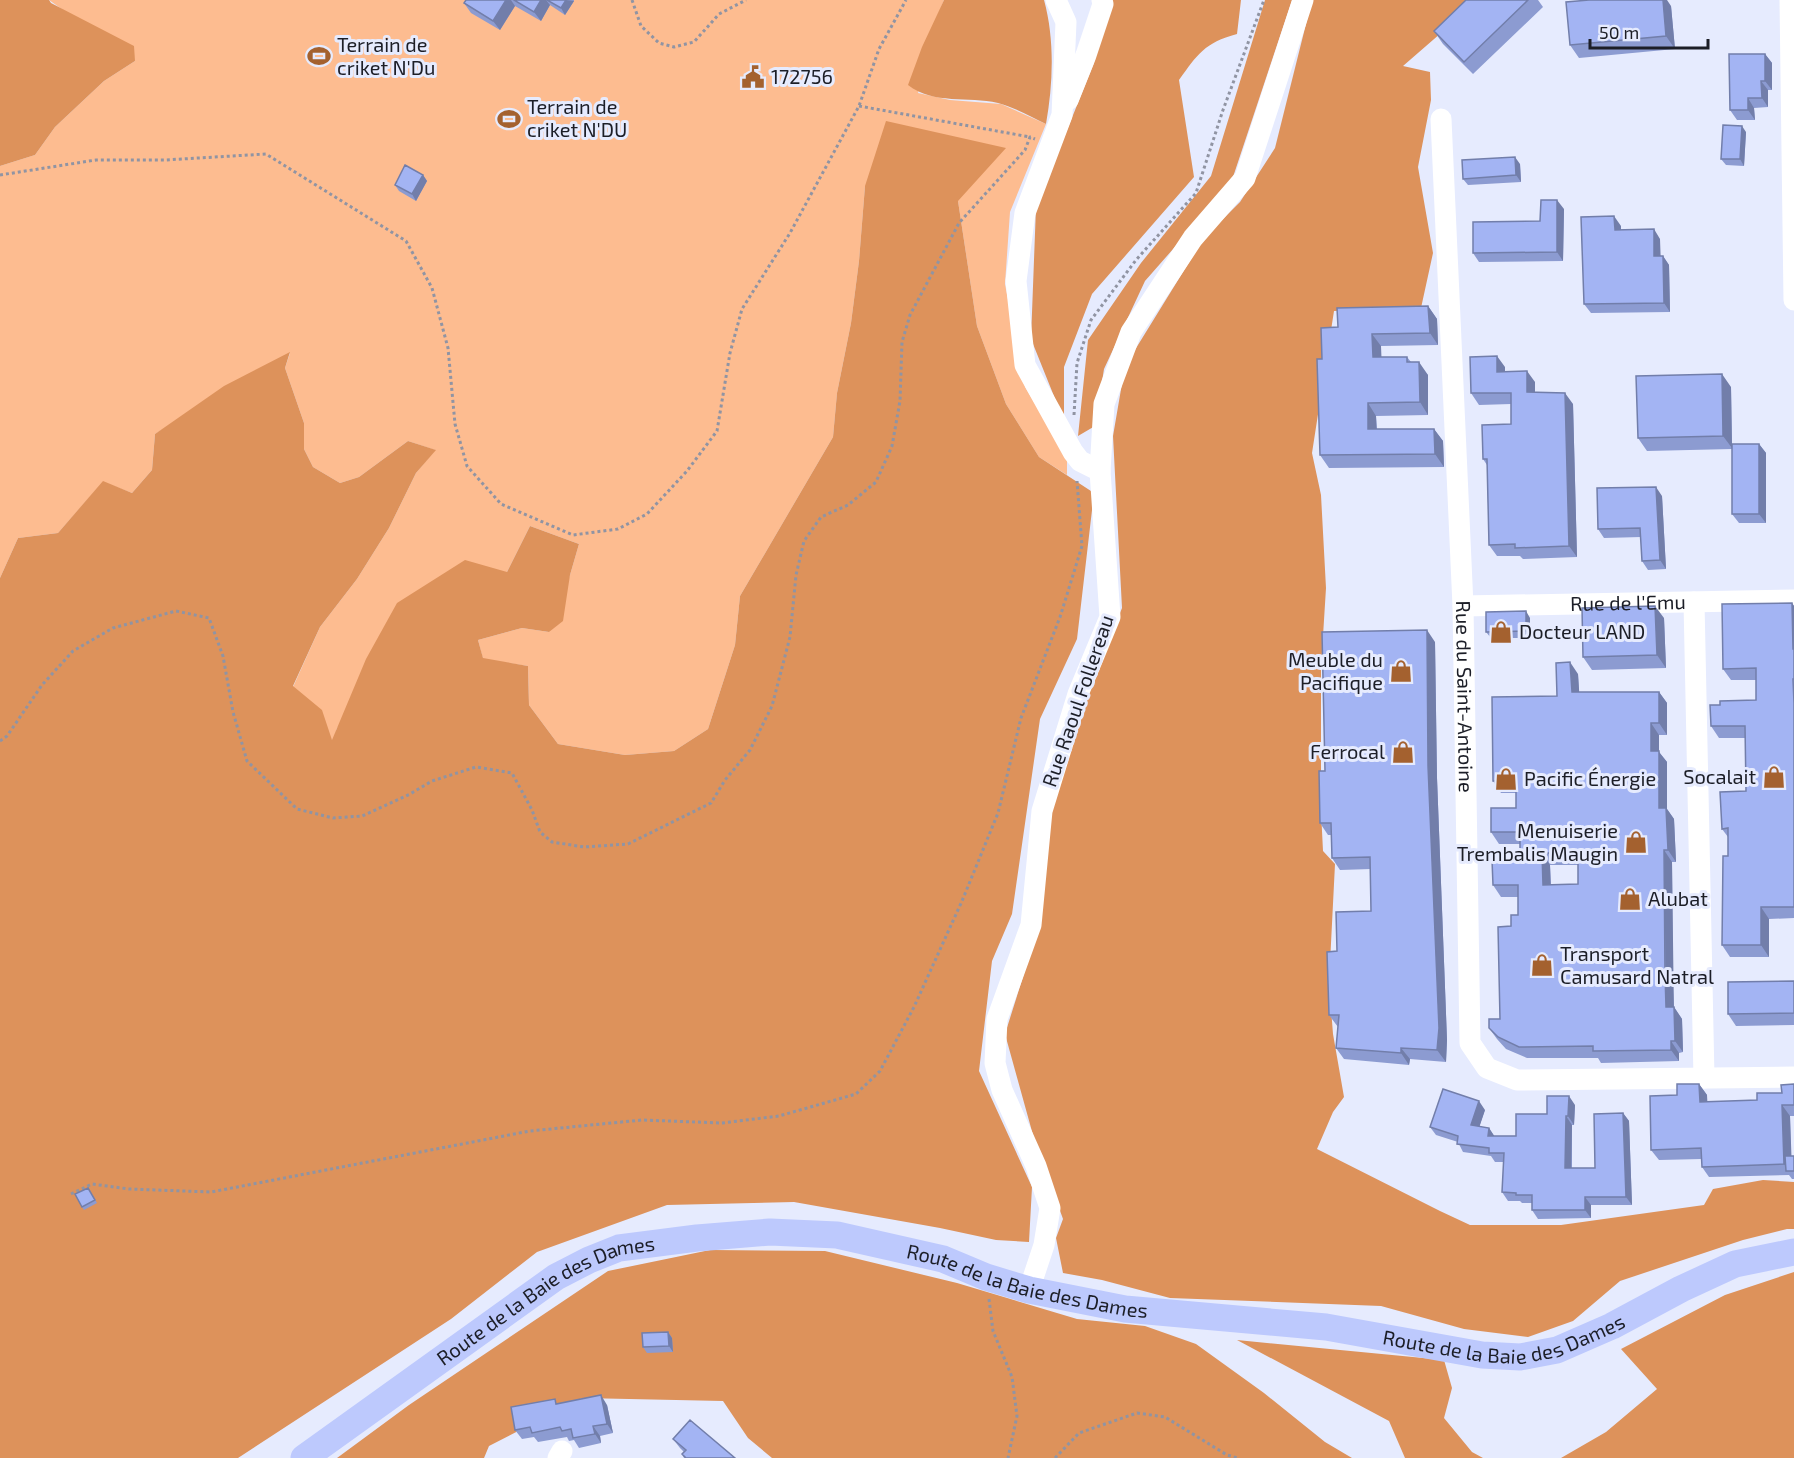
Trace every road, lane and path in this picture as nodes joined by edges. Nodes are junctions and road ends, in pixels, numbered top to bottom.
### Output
1 (632, 0) edge
2 (746, 0) edge
3 (906, 0) edge
4 (1056, 0) edge
5 (1102, 0) edge
6 (1264, 0) edge
7 (1303, 0) edge
8 (1790, 0) edge
9 (860, 105) junction
10 (1062, 115) junction
11 (1441, 119) dead end
12 (1030, 137) junction
13 (1051, 145) junction
14 (0, 175) edge
15 (1793, 214) edge
16 (1794, 300) edge
17 (1073, 452) junction
18 (1100, 471) junction
19 (1794, 600) edge
20 (1694, 602) junction
21 (1463, 606) junction
22 (0, 741) edge
23 (1794, 1077) edge
24 (1704, 1078) junction
25 (71, 1194) dead end
26 (1794, 1252) edge
27 (986, 1276) junction
28 (1029, 1290) junction
29 (304, 1458) edge
30 (1008, 1458) edge
31 (1055, 1458) edge
32 (1238, 1458) edge

1 - 2 path
3 - 9 path
4 - 10 street
5 - 10 street
6 - 17 path
7 - 18 street, Rue Raoul Follereau
8 - 15 street
9 - 12 path
9 - 14 path
10 - 13 street
11 - 21 street, Rue du Saint-Antoine
12 - 13 path
12 - 22 path
13 - 17 street
15 - 16 street
17 - 18 street
17 - 25 path
18 - 28 street, Rue Raoul Follereau
19 - 20 street, Rue de l'Emu
20 - 21 street, Rue de l'Emu
20 - 24 street
21 - 24 street, Rue du Saint-Antoine
23 - 24 street, Rue du Saint-Antoine
26 - 28 main road, Route de la Baie des Dames
27 - 28 main road, Route de la Baie des Dames
27 - 29 main road, Route de la Baie des Dames
27 - 30 path
31 - 32 path

